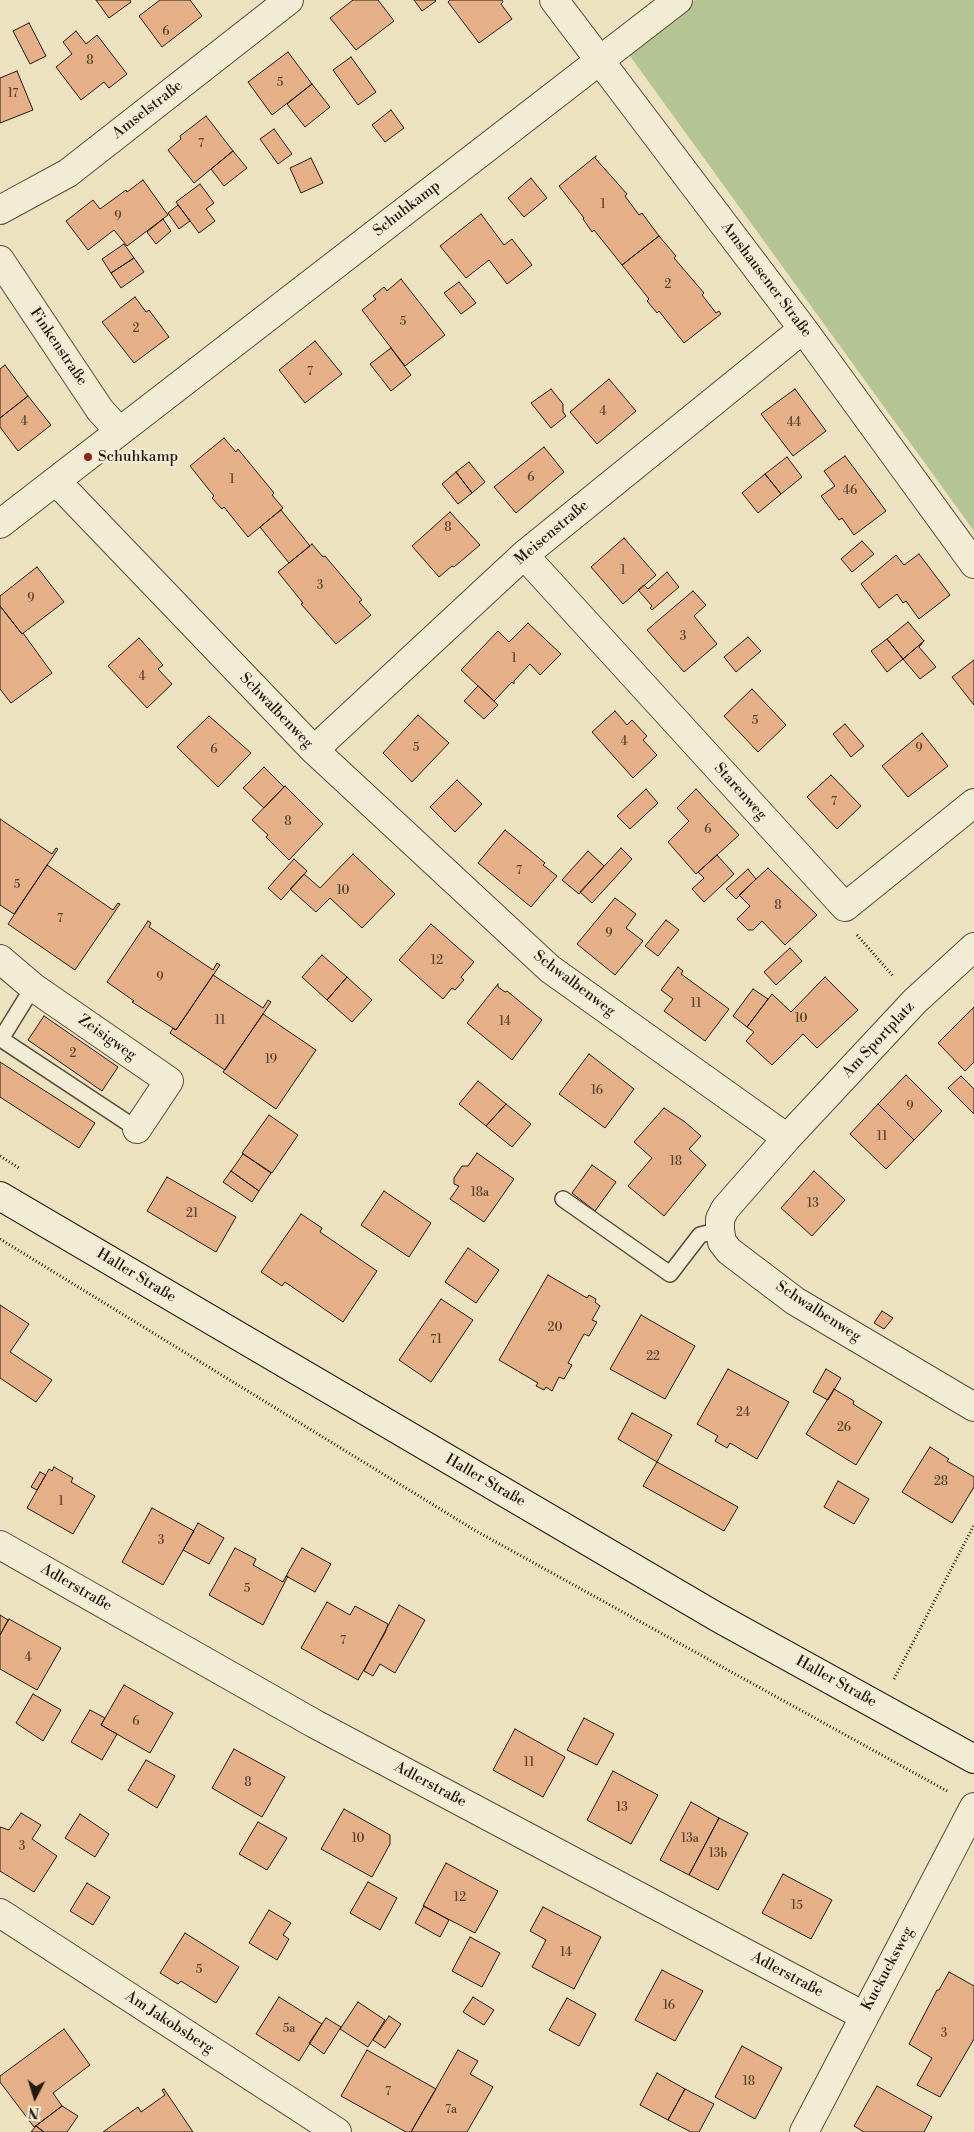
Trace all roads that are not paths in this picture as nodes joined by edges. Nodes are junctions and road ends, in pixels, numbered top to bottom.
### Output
1 (289, 0) edge
2 (554, 0) edge
3 (678, 0) edge
4 (600, 60) junction
5 (0, 210) edge
6 (0, 260) edge
7 (803, 329) junction
8 (119, 431) junction
9 (56, 481) junction
10 (0, 524) edge
11 (524, 555) junction
12 (974, 564) edge
13 (314, 750) junction
14 (974, 802) edge
15 (974, 947) edge
16 (0, 959) edge
17 (33, 987) junction
18 (137, 1129) joint
19 (787, 1138) junction
20 (0, 1196) edge
21 (563, 1199) dead end
22 (720, 1230) junction
23 (974, 1407) edge
24 (0, 1545) edge
25 (974, 1759) edge
26 (974, 1807) edge
27 (0, 1913) edge
28 (864, 2016) junction
29 (338, 2132) edge
30 (804, 2132) edge

1 - 5 street, Amselstraße
2 - 4 street, Amshausener Straße
3 - 4 street, Schuhkamp
4 - 7 street, Amshausener Straße
4 - 8 street, Schuhkamp
6 - 8 street, Finkenstraße
7 - 11 street, Meisenstraße
7 - 12 street, Amshausener Straße
8 - 9 street, Schuhkamp
9 - 10 street, Schuhkamp
9 - 13 street, Schwalbenweg
11 - 13 street, Meisenstraße
11 - 14 street, Starenweg
13 - 19 street, Schwalbenweg
15 - 19 street, Am Sportplatz
16 - 17 street, Zeisigweg
17 - 18 street, Zeisigweg
17 - 18 lane
19 - 22 street
20 - 25 street, Haller Straße
21 - 22 lane
22 - 23 street, Schwalbenweg
24 - 28 street, Adlerstraße
26 - 28 street, Kuckucksweg
27 - 29 street, Am Jakobsberg
28 - 30 street, Kuckucksweg

